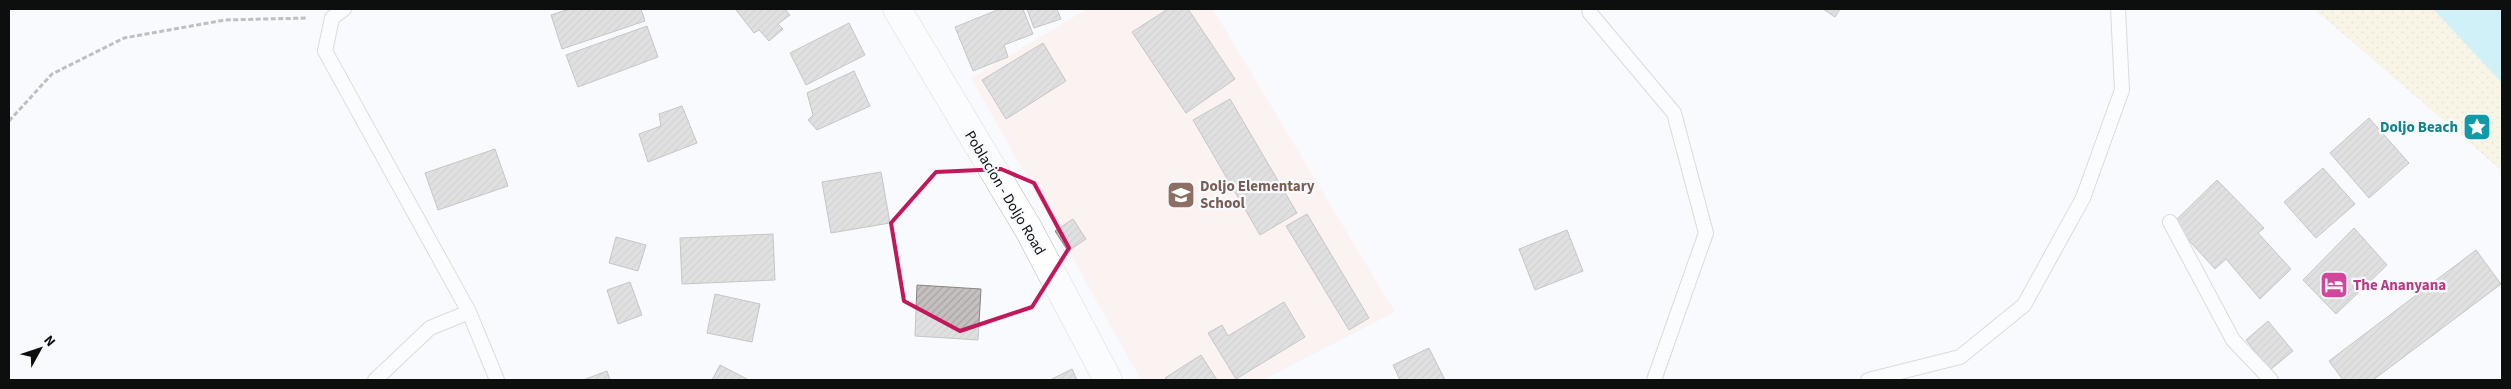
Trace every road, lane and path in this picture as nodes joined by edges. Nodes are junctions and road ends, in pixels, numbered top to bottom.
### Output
1 (344, 9) edge
2 (897, 9) edge
3 (1589, 9) edge
4 (2118, 9) edge
5 (332, 18) junction
6 (9, 121) edge
7 (2170, 222) dead end
8 (469, 312) junction
9 (375, 380) edge
10 (497, 380) edge
11 (1108, 380) edge
12 (1654, 380) edge
13 (1868, 380) edge
14 (2271, 380) edge

1 - 5 lane
2 - 11 street, Poblacion - Doljo Road
3 - 12 lane
4 - 13 lane
5 - 6 path
5 - 8 lane
7 - 14 lane
8 - 9 lane
8 - 10 lane

